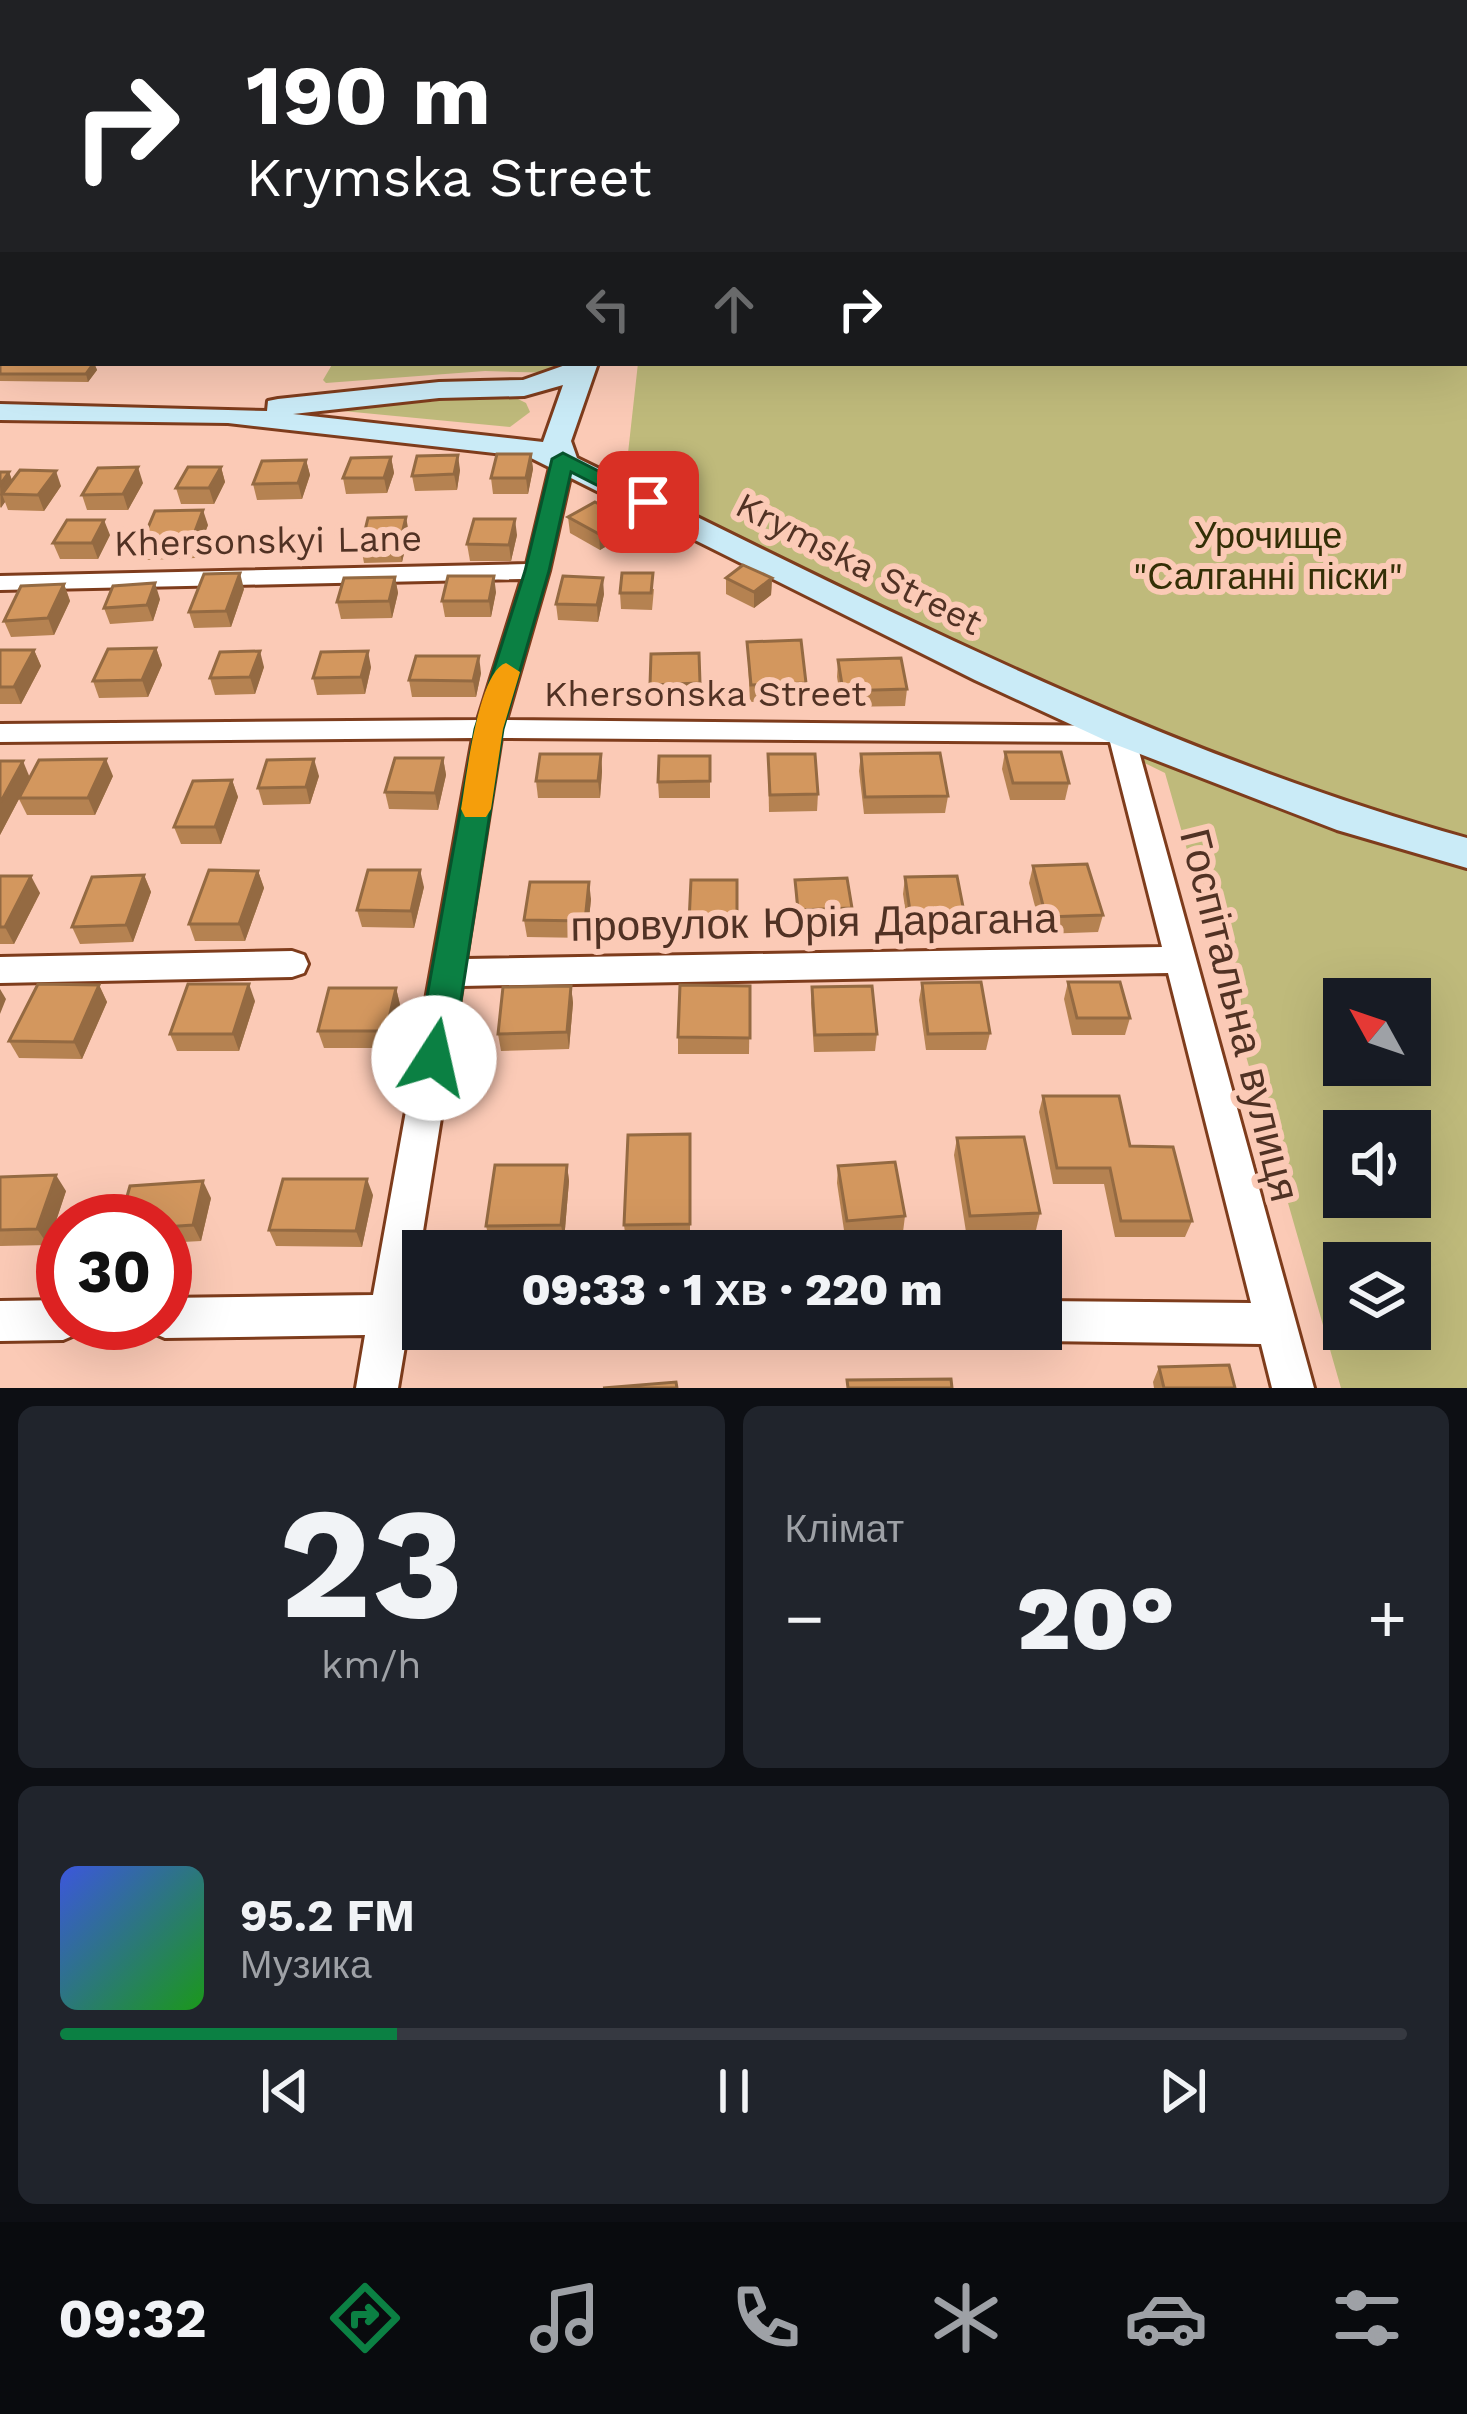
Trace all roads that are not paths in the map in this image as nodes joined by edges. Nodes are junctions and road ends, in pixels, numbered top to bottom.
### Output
1 (582, 366) edge
2 (584, 366) edge
3 (524, 388) junction
4 (0, 412) edge
5 (309, 415) junction
6 (566, 420) junction
7 (506, 447) junction
8 (563, 459) junction
9 (537, 571) junction
10 (0, 583) edge
11 (489, 729) junction
12 (0, 733) edge
13 (1122, 733) junction
14 (1467, 853) edge
15 (1180, 961) junction
16 (292, 964) dead end
17 (0, 970) edge
18 (450, 973) junction
19 (416, 1230) edge
20 (402, 1313) edge
21 (192, 1317) edge
22 (36, 1320) edge
23 (0, 1321) edge
24 (402, 1321) edge
25 (1062, 1321) edge
26 (1274, 1324) junction
27 (377, 1388) edge
28 (1293, 1388) edge

1 - 3 street, Krymska Street
2 - 6 street
3 - 5 street, Krymska Street
3 - 6 street
4 - 5 street, Krymska Street
5 - 7 street, Krymska Street
6 - 7 street
6 - 8 street
7 - 8 street, Krymska Street
8 - 9 street
8 - 13 street, Krymska Street
9 - 10 street, Khersonskyi Lane
9 - 11 street
11 - 12 street, Khersonska Street
11 - 13 street, Khersonska Street
11 - 18 street
13 - 14 street, Krymska Street
13 - 15 street, Госпітальна вулиця
15 - 18 street, провулок Юрія Дарагана
15 - 26 street, Госпітальна вулиця
16 - 17 street
18 - 19 street
20 - 21 street
22 - 23 street
24 - 27 street
25 - 26 street
26 - 28 street, Госпітальна вулиця

